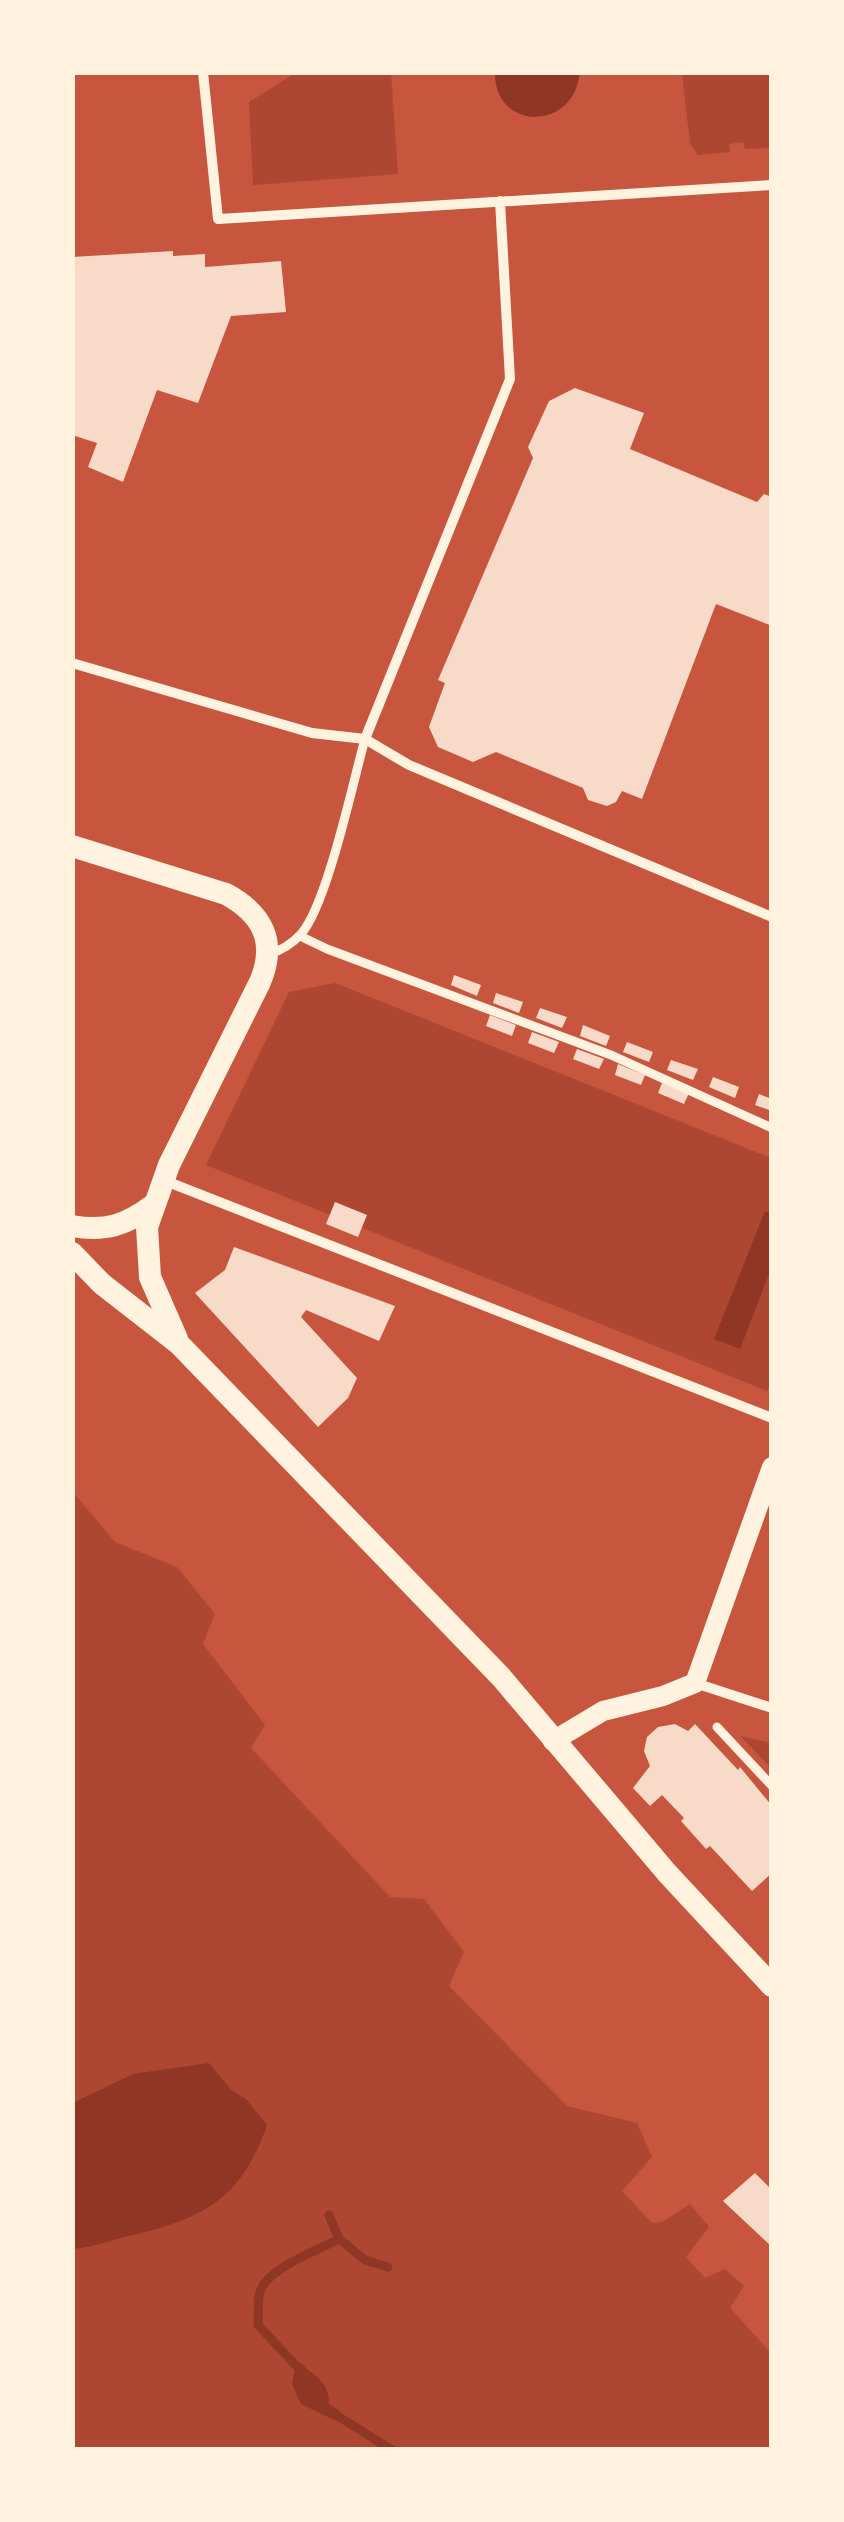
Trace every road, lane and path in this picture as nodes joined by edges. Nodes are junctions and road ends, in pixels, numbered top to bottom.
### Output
1 (203, 72) edge
2 (772, 186) edge
3 (500, 201) junction
4 (72, 663) edge
5 (365, 739) junction
6 (72, 846) edge
7 (772, 918) edge
8 (300, 936) junction
9 (267, 955) junction
10 (772, 1128) edge
11 (162, 1180) junction
12 (154, 1206) junction
13 (72, 1226) edge
14 (72, 1253) edge
15 (179, 1344) junction
16 (772, 1418) edge
17 (772, 1466) edge
18 (696, 1684) junction
19 (772, 1708) edge
20 (717, 1727) dead end
21 (553, 1741) junction
22 (772, 1786) edge
23 (772, 1986) edge

1 - 3 street
2 - 3 street
3 - 5 street
4 - 5 street
5 - 7 street
5 - 8 street
6 - 9 main road
8 - 9 street
8 - 10 street
9 - 11 main road
11 - 12 main road
11 - 16 street
12 - 13 main road
12 - 15 main road
14 - 15 main road
15 - 21 main road
17 - 18 main road
18 - 19 street
18 - 21 main road
20 - 22 street
21 - 23 main road

